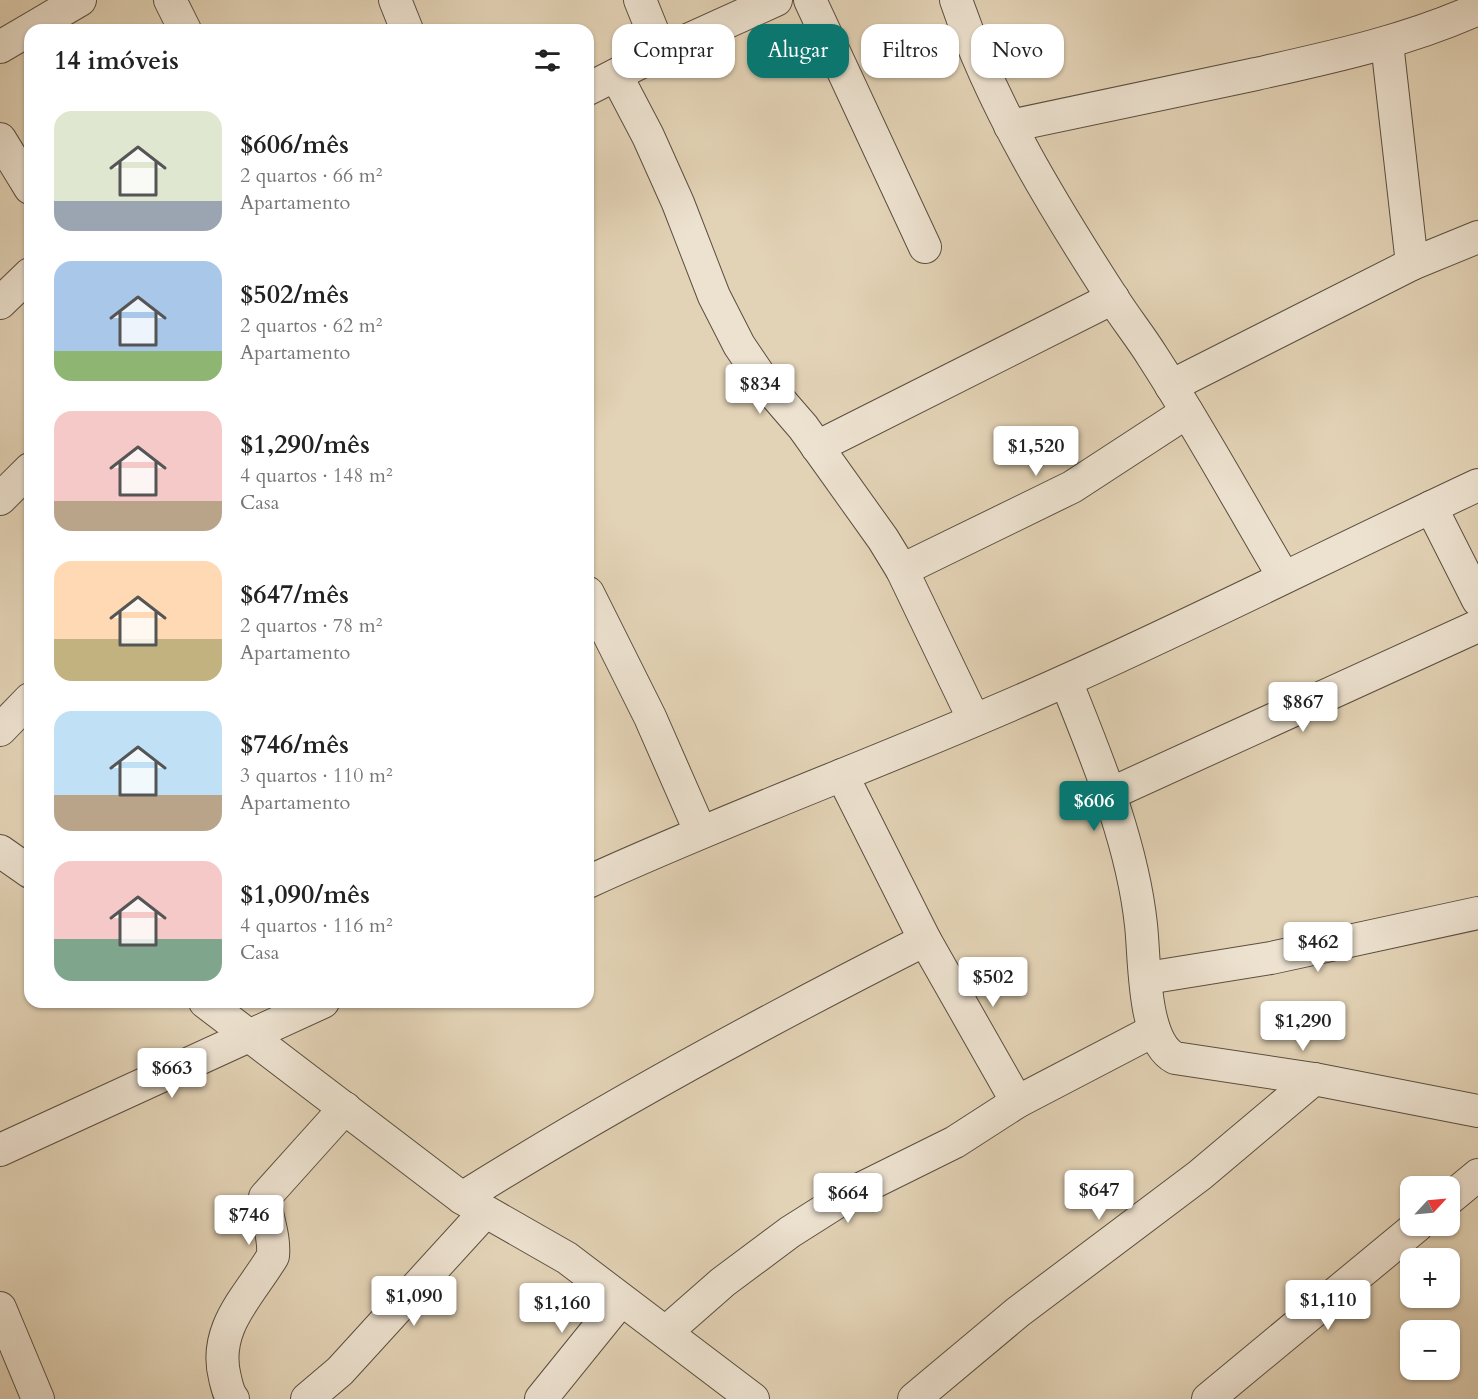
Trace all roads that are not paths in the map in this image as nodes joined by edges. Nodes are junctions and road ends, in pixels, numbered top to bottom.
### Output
1 (81, 0) edge
2 (170, 0) edge
3 (395, 0) edge
4 (640, 0) edge
5 (776, 0) edge
6 (810, 0) edge
7 (956, 0) edge
8 (1478, 9) edge
9 (40, 24) edge
10 (182, 24) edge
11 (405, 24) edge
12 (650, 24) edge
13 (723, 24) edge
14 (24, 33) edge
15 (1386, 43) junction
16 (0, 47) edge
17 (612, 77) edge
18 (618, 78) edge
19 (594, 86) edge
20 (1010, 126) junction
21 (0, 139) edge
22 (24, 178) edge
23 (1478, 237) edge
24 (925, 247) dead end
25 (1412, 264) junction
26 (24, 280) edge
27 (1113, 298) junction
28 (0, 303) edge
29 (1179, 399) junction
30 (817, 447) junction
31 (24, 475) edge
32 (1478, 485) edge
33 (0, 499) edge
34 (1431, 507) junction
35 (902, 570) junction
36 (1283, 576) junction
37 (1478, 600) edge
38 (594, 604) edge
39 (1478, 626) edge
40 (1066, 681) junction
41 (24, 705) edge
42 (974, 720) junction
43 (0, 729) edge
44 (842, 775) junction
45 (1110, 794) junction
46 (700, 831) junction
47 (0, 851) edge
48 (24, 868) edge
49 (594, 879) edge
50 (1478, 913) edge
51 (925, 940) junction
52 (1147, 978) junction
53 (213, 1008) edge
54 (300, 1008) edge
55 (1153, 1031) junction
56 (252, 1036) junction
57 (1314, 1079) junction
58 (1017, 1102) junction
59 (345, 1108) junction
60 (1478, 1111) edge
61 (0, 1150) edge
62 (1478, 1175) edge
63 (1460, 1190) edge
64 (473, 1205) junction
65 (1405, 1236) edge
66 (621, 1299) junction
67 (0, 1308) edge
68 (666, 1332) junction
69 (749, 1398) edge
70 (38, 1399) edge
71 (233, 1399) edge
72 (307, 1399) edge
73 (541, 1399) edge
74 (914, 1399) edge
75 (1208, 1399) edge

1 - 9 street
2 - 10 street
3 - 11 street
4 - 12 street
5 - 13 street
6 - 24 street
7 - 20 street
8 - 15 street
14 - 16 street
15 - 20 street
15 - 25 street
17 - 19 street
18 - 30 street
20 - 27 street
21 - 22 street
23 - 25 street
25 - 29 street
26 - 28 street
27 - 29 street
27 - 30 street
29 - 35 street
29 - 36 street
30 - 35 street
31 - 33 street
32 - 34 street
34 - 36 street
34 - 37 street
35 - 42 street
36 - 40 street
38 - 46 street
39 - 45 street
40 - 42 street
40 - 45 street
41 - 43 street
42 - 44 street
44 - 46 street
44 - 51 street
45 - 52 street
46 - 49 street
47 - 48 street
50 - 52 street
51 - 58 street
51 - 64 street
52 - 55 street
53 - 56 street
54 - 56 street
55 - 57 street
55 - 58 street
56 - 59 street
56 - 61 street
57 - 60 street
57 - 74 street
58 - 68 street
59 - 64 street
59 - 71 street
62 - 63 street
64 - 66 street
64 - 72 street
65 - 75 street
66 - 68 street
66 - 73 street
67 - 70 street
68 - 69 street

